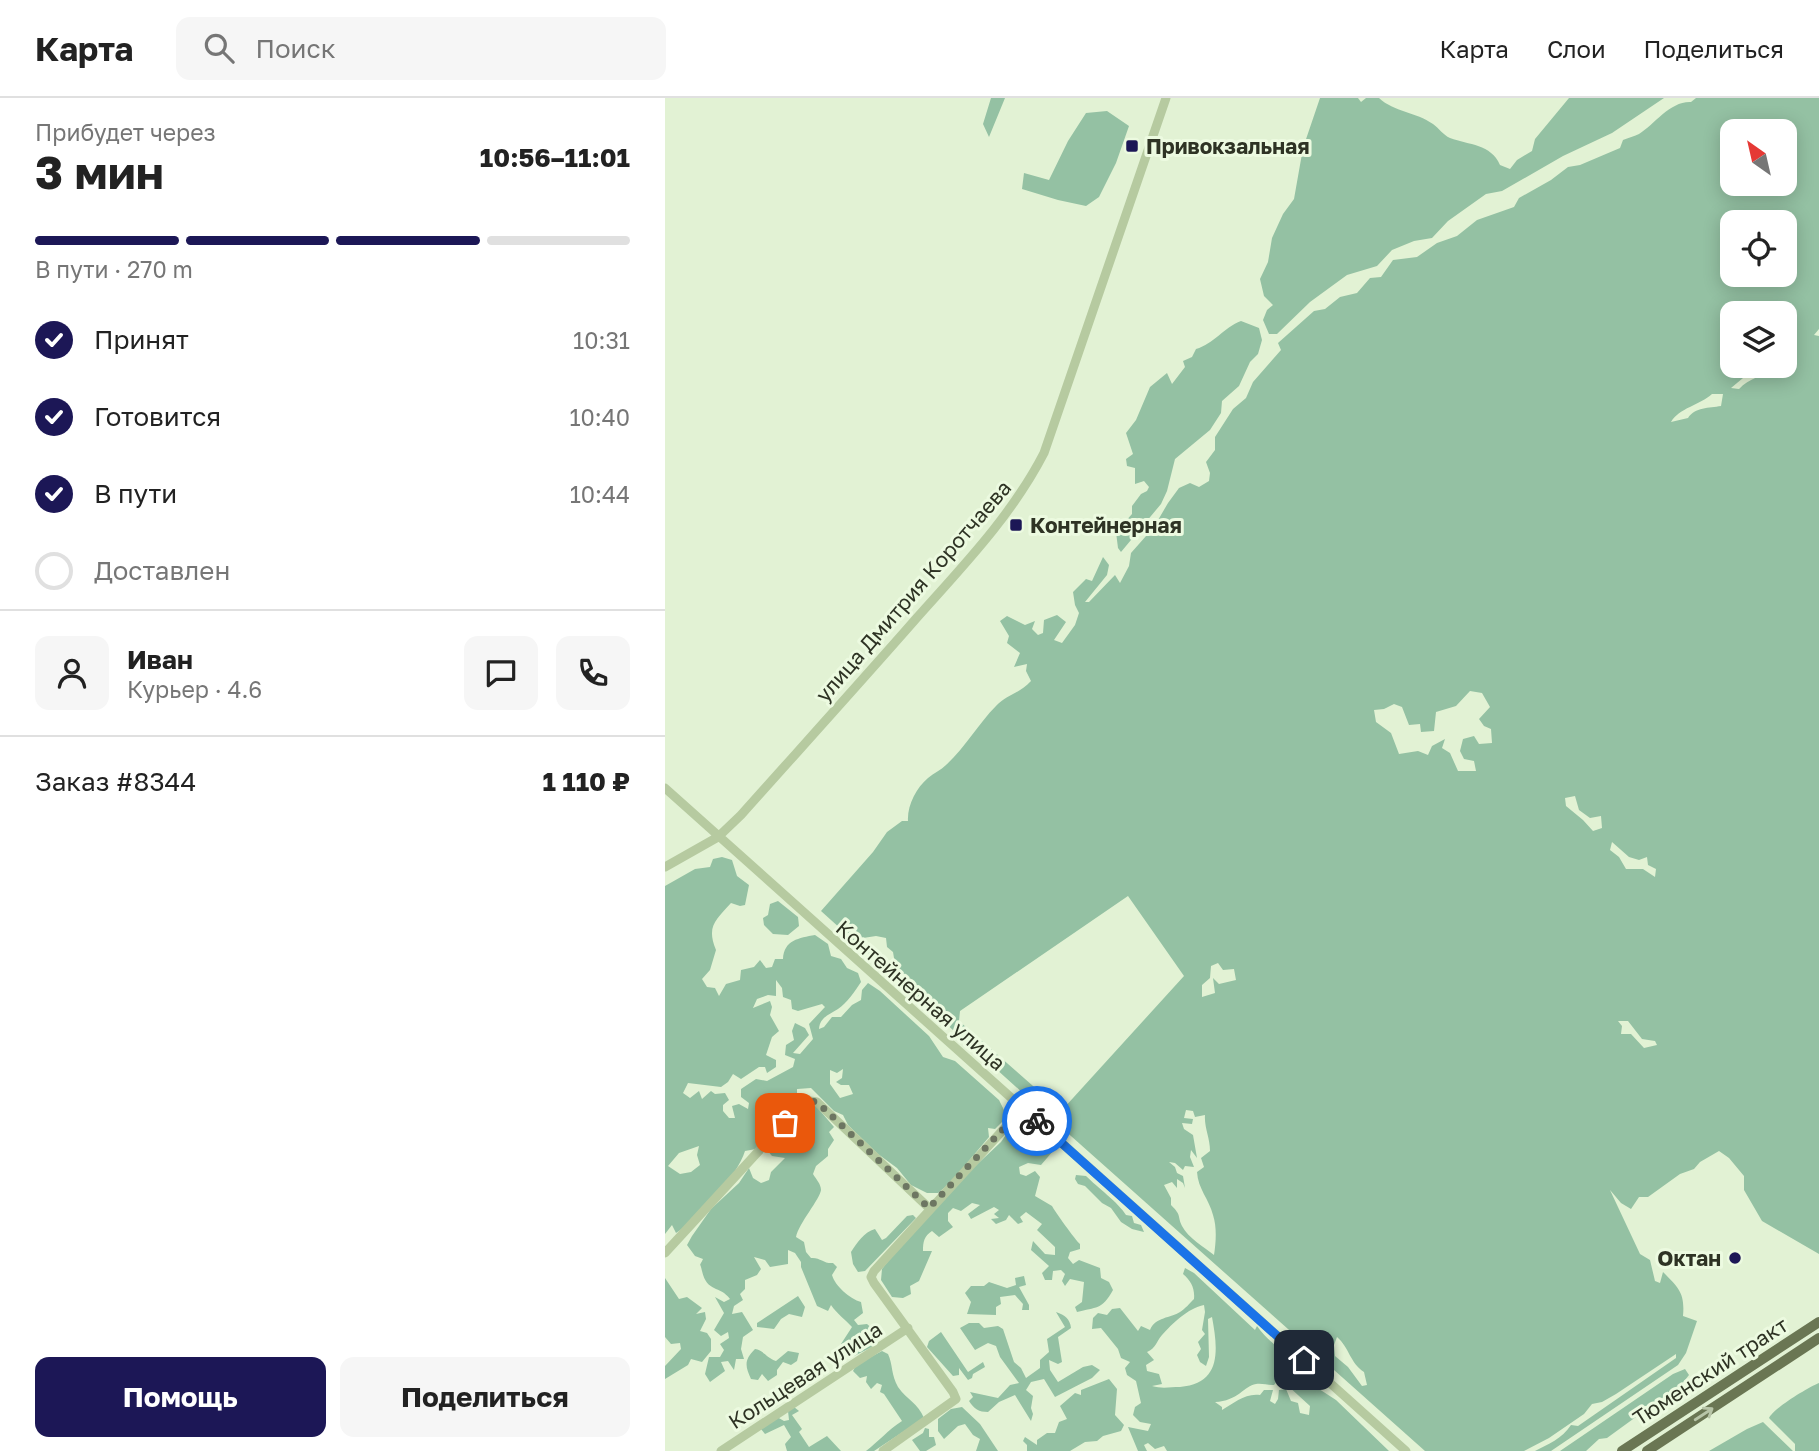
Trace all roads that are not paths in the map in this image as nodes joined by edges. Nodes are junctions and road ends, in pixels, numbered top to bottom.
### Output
1 (1166, 98) edge
2 (665, 788) edge
3 (717, 837) junction
4 (665, 867) edge
5 (1023, 1108) junction
6 (929, 1208) junction
7 (665, 1253) edge
8 (1819, 1322) edge
9 (908, 1328) junction
10 (1819, 1338) edge
11 (721, 1451) edge
12 (883, 1451) edge
13 (1406, 1451) edge
14 (1622, 1451) edge
15 (1647, 1451) edge

1 - 3 street, улица Дмитрия Коротчаева
2 - 3 street, Контейнерная улица
3 - 4 street, улица Дмитрия Коротчаева
3 - 5 street, Контейнерная улица
5 - 6 street
5 - 13 street, Контейнерная улица
6 - 7 street
6 - 9 street
8 - 14 main road, Тюменский тракт
9 - 11 street, Кольцевая улица
9 - 12 street
15 -> 10 main road, Тюменский тракт

